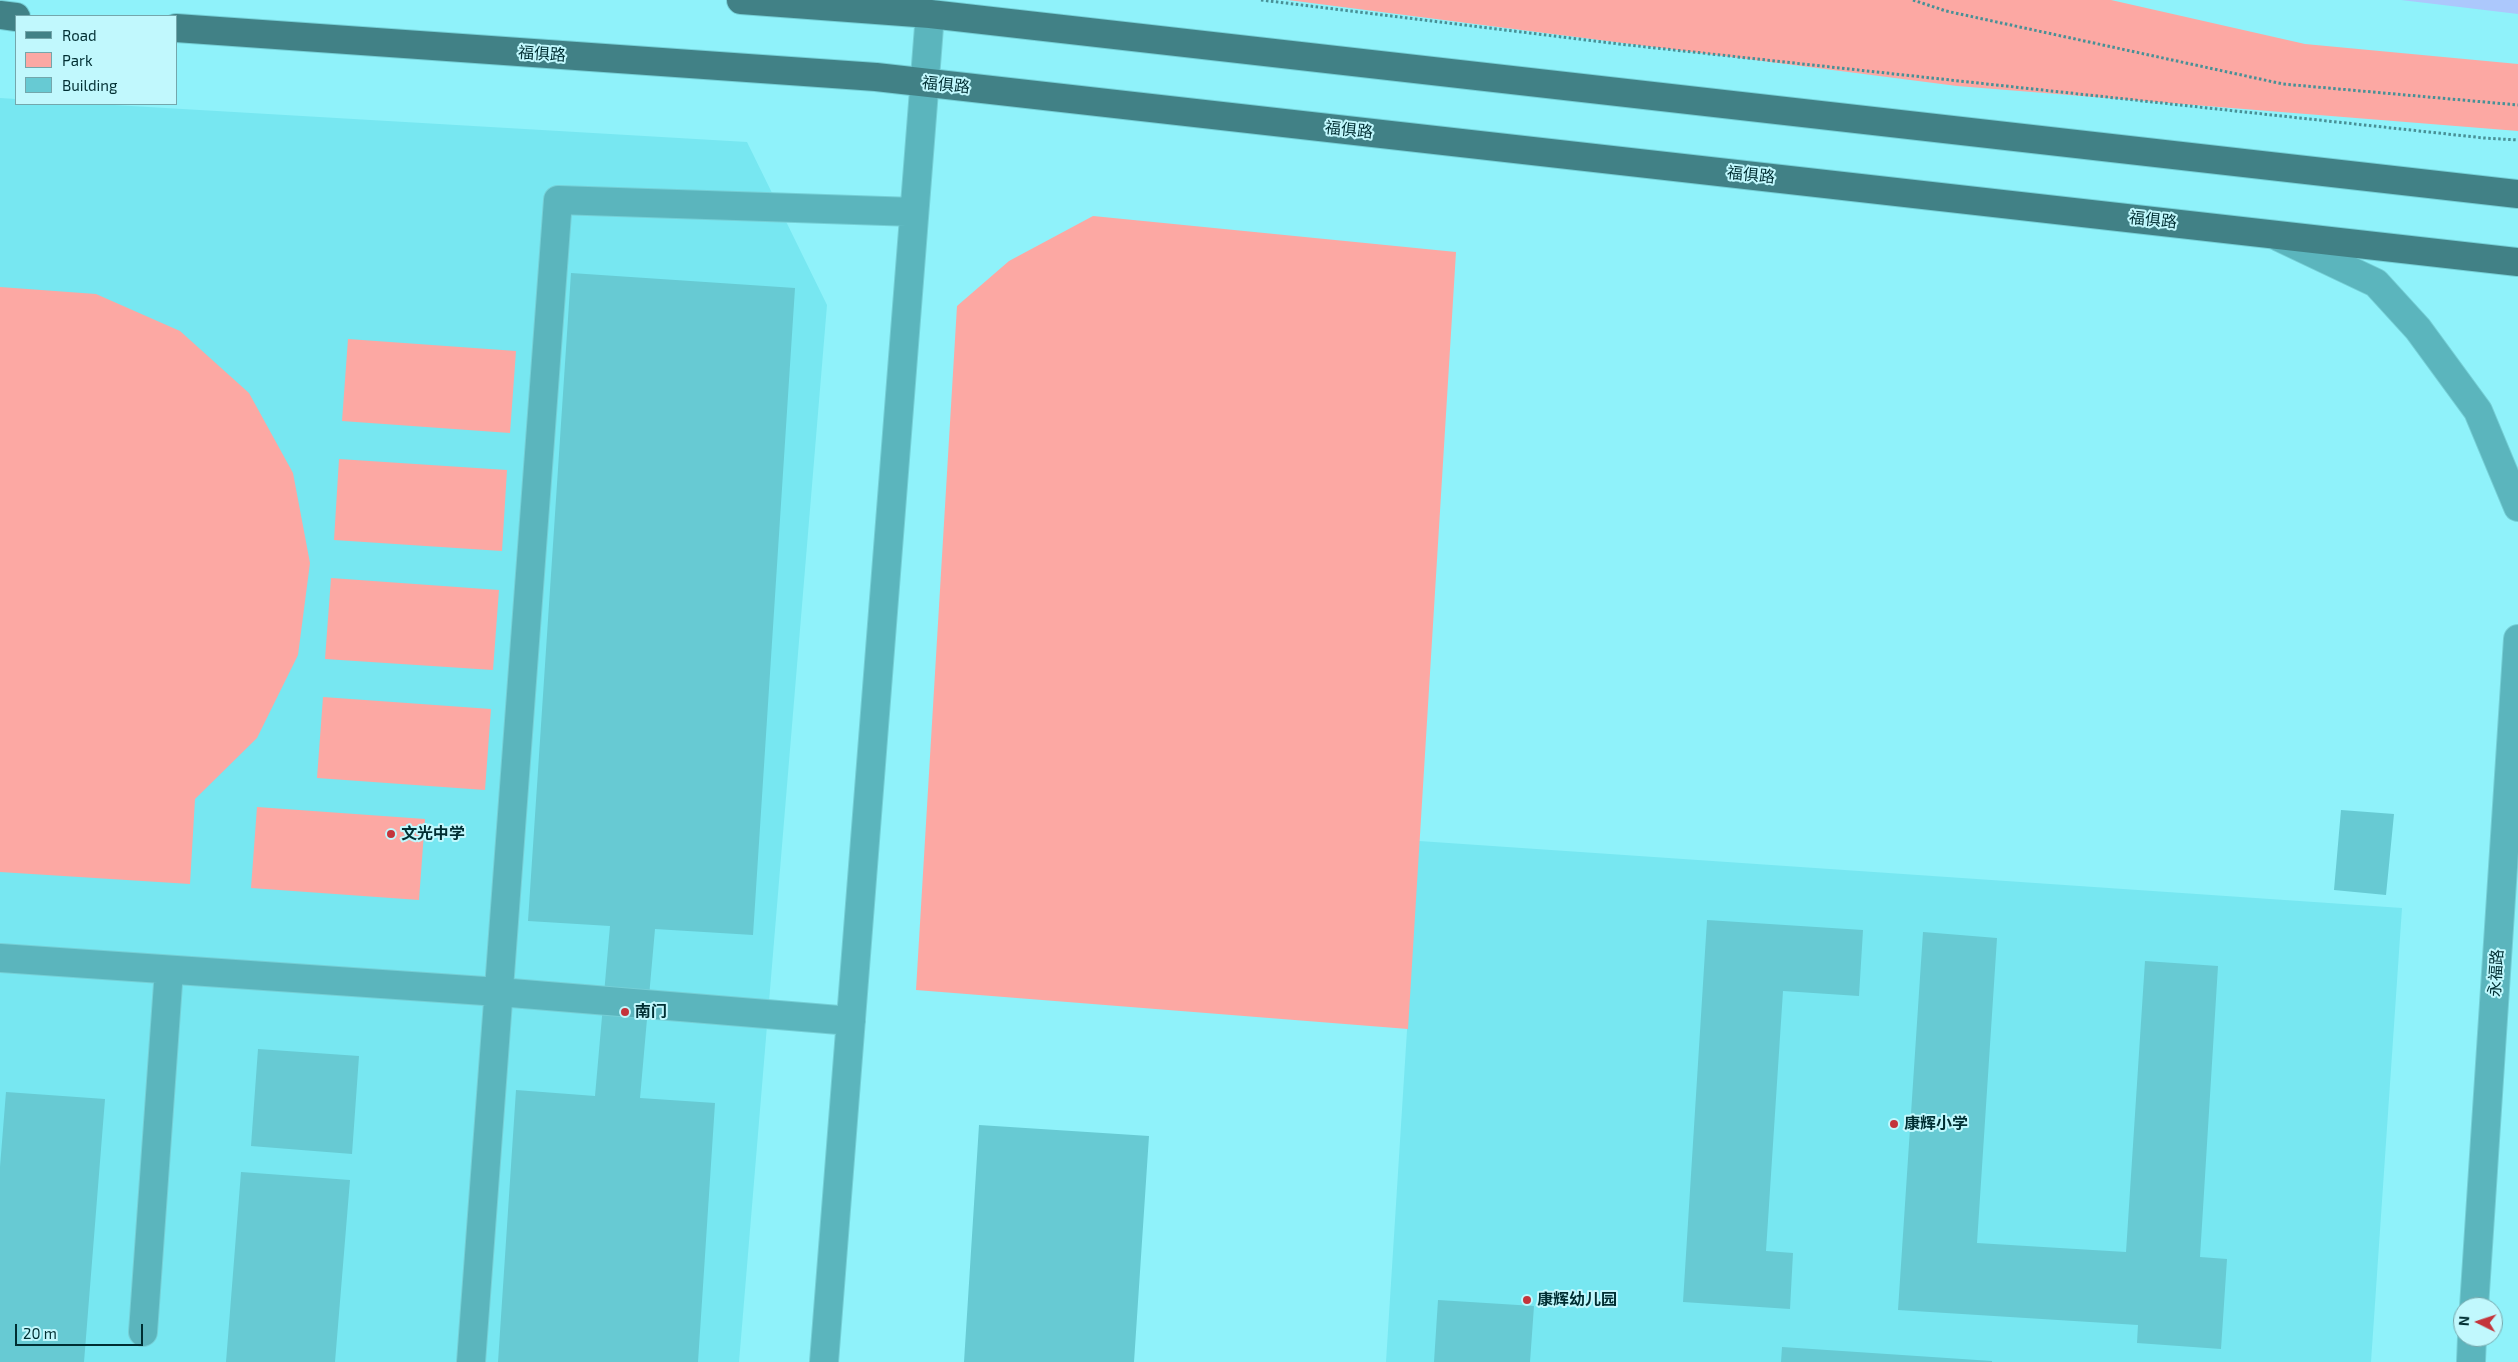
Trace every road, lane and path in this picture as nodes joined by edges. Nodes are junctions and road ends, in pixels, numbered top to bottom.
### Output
1 (741, 0) edge
2 (1261, 0) edge
3 (1913, 0) edge
4 (930, 14) junction
5 (0, 15) edge
6 (15, 16) edge
7 (178, 28) edge
8 (924, 82) junction
9 (2518, 105) edge
10 (2518, 140) edge
11 (2518, 194) edge
12 (914, 212) junction
13 (2274, 234) junction
14 (2518, 262) edge
15 (2518, 507) edge
16 (2518, 639) edge
17 (0, 958) edge
18 (168, 970) junction
19 (498, 992) junction
20 (851, 1021) junction
21 (2475, 1297) edge
22 (143, 1332) dead end
23 (2472, 1347) edge
24 (471, 1362) edge
25 (824, 1362) edge
26 (2471, 1362) edge

1 - 4 main road
2 - 10 path
3 - 9 path
4 - 8 street
4 - 11 main road
5 - 6 main road
7 - 8 main road, 福俱路
8 - 12 street
8 - 13 main road, 福俱路
12 - 19 street
12 - 20 street
13 - 14 main road, 福俱路
13 - 15 street
16 - 21 street, 永福路
17 - 18 street
18 - 19 street
18 - 22 street
19 - 20 street
19 - 24 street
20 - 25 street
23 - 26 street

